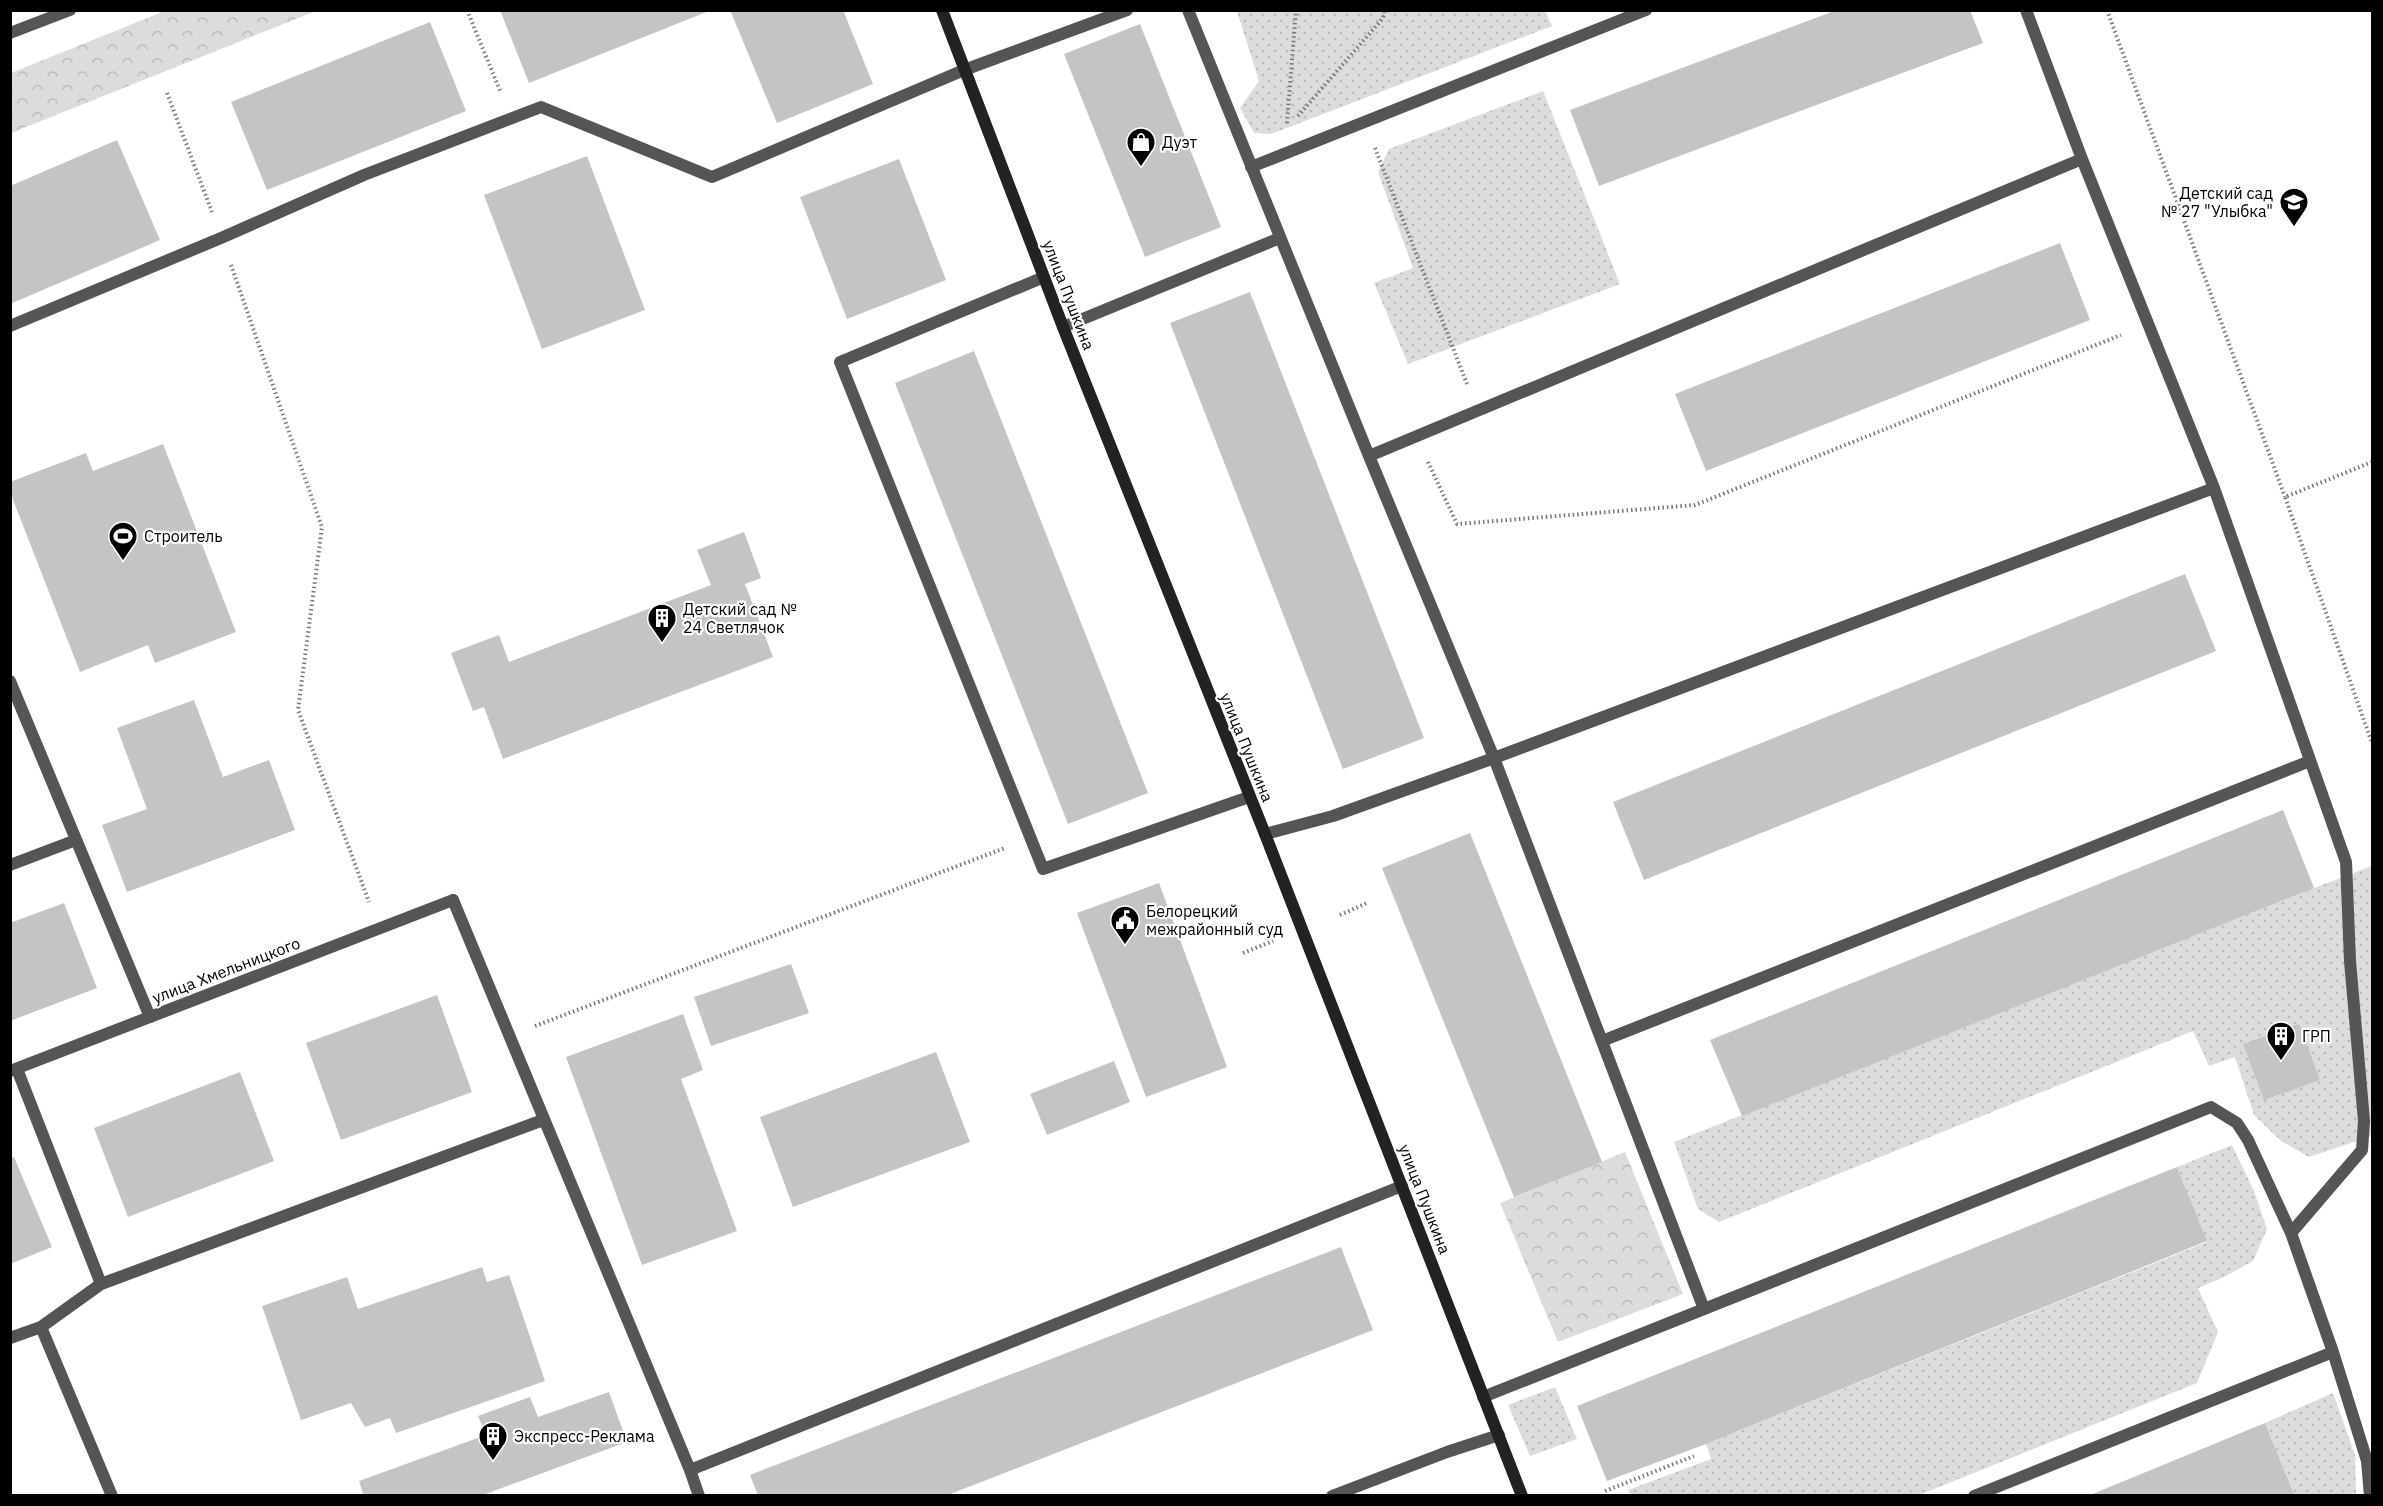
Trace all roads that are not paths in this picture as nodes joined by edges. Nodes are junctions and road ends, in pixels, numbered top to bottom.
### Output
1 (70, 10) edge
2 (942, 10) edge
3 (1127, 10) edge
4 (1188, 10) edge
5 (1646, 10) edge
6 (2026, 10) edge
7 (10, 33) edge
8 (964, 70) junction
9 (2082, 159) junction
10 (1251, 167) junction
11 (1280, 238) junction
12 (1044, 277) junction
13 (10, 326) edge
14 (1063, 327) junction
15 (1369, 456) junction
16 (2214, 488) junction
17 (10, 681) edge
18 (1494, 758) junction
19 (2310, 761) junction
20 (1249, 797) junction
21 (1265, 834) junction
22 (76, 840) junction
23 (10, 865) edge
24 (150, 1017) junction
25 (1602, 1041) junction
26 (14, 1070) edge
27 (543, 1120) junction
28 (2367, 1148) edge
29 (1402, 1186) junction
30 (2291, 1233) junction
31 (101, 1284) junction
32 (1704, 1309) junction
33 (41, 1327) junction
34 (10, 1338) edge
35 (2333, 1352) junction
36 (1483, 1396) junction
37 (1499, 1435) junction
38 (690, 1470) junction
39 (112, 1496) edge
40 (699, 1496) edge
41 (1332, 1496) edge
42 (1522, 1496) edge
43 (1974, 1496) edge
44 (2370, 1496) edge

1 - 7 street
2 - 8 main road, улица Пушкина
3 - 8 street
4 - 10 street
5 - 10 street
6 - 9 street
8 - 12 main road, улица Пушкина
8 - 13 street
9 - 15 street
9 - 16 street
10 - 11 street
11 - 14 street
11 - 15 street
12 - 14 main road, улица Пушкина
12 - 20 street
14 - 20 main road, улица Пушкина
15 - 18 street
16 - 18 street
16 - 19 street
17 - 22 street
18 - 21 street
18 - 25 street
19 - 25 street
19 - 28 street
20 - 21 main road, улица Пушкина
21 - 29 main road, улица Пушкина
22 - 23 street
22 - 24 street
24 - 26 street, улица Хмельницкого
24 - 27 street, улица Хмельницкого
25 - 32 street
26 - 31 street
27 - 31 street
27 - 38 street
28 - 30 street
29 - 36 main road, улица Пушкина
29 - 38 street
30 - 32 street
30 - 35 street
31 - 33 street
32 - 36 street
33 - 34 street
33 - 39 street
35 - 43 street
35 - 44 street
36 - 37 main road, улица Пушкина
37 - 41 street
37 - 42 main road, улица Пушкина
38 - 40 street

